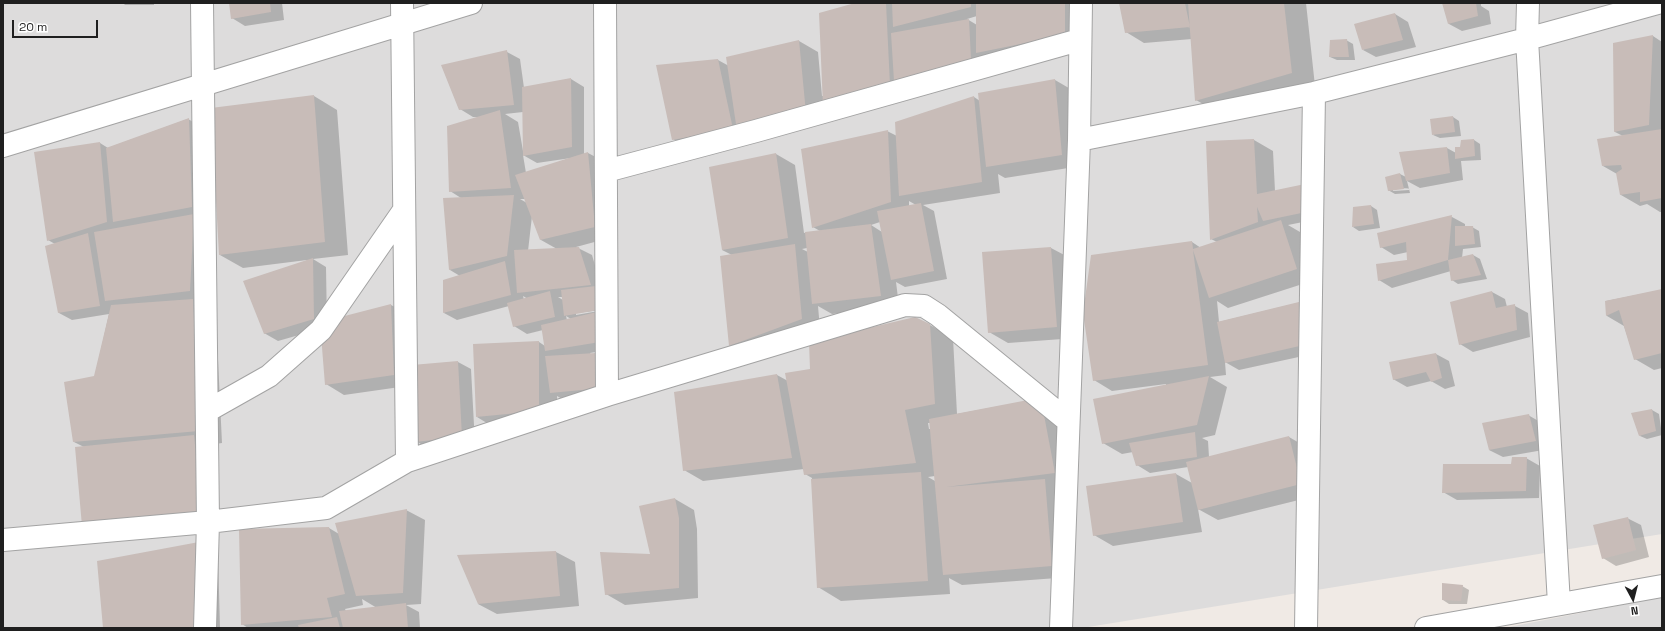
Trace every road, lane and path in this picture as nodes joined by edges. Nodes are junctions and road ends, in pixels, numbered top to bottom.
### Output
1 (202, 3) edge
2 (471, 3) edge
3 (605, 3) edge
4 (1081, 3) edge
5 (1528, 3) edge
6 (1658, 3) edge
7 (402, 13) edge
8 (1527, 39) junction
9 (1079, 40) junction
10 (202, 85) junction
11 (1314, 93) junction
12 (1079, 140) junction
13 (3, 146) edge
14 (606, 171) junction
15 (404, 210) junction
16 (607, 395) junction
17 (207, 411) junction
18 (1068, 421) junction
19 (407, 461) junction
20 (208, 522) junction
21 (3, 540) edge
22 (1662, 586) edge
23 (1559, 604) junction
24 (1457, 625) edge
25 (206, 628) edge
26 (1061, 628) edge
27 (1306, 628) edge
28 (1426, 628) edge

1 - 10 street
2 - 7 street
3 - 14 street
4 - 9 street
5 - 8 street
6 - 8 street
7 - 10 street
7 - 15 street
8 - 11 street
8 - 23 street
9 - 12 street
9 - 14 street
10 - 13 street
10 - 17 street
11 - 12 street
11 - 27 street
12 - 18 street
14 - 16 street
15 - 17 street
15 - 19 street
16 - 18 street
16 - 19 street
17 - 20 street
18 - 26 street
19 - 20 street
20 - 21 street
20 - 25 street
22 - 23 street
23 - 24 street
24 - 28 street

